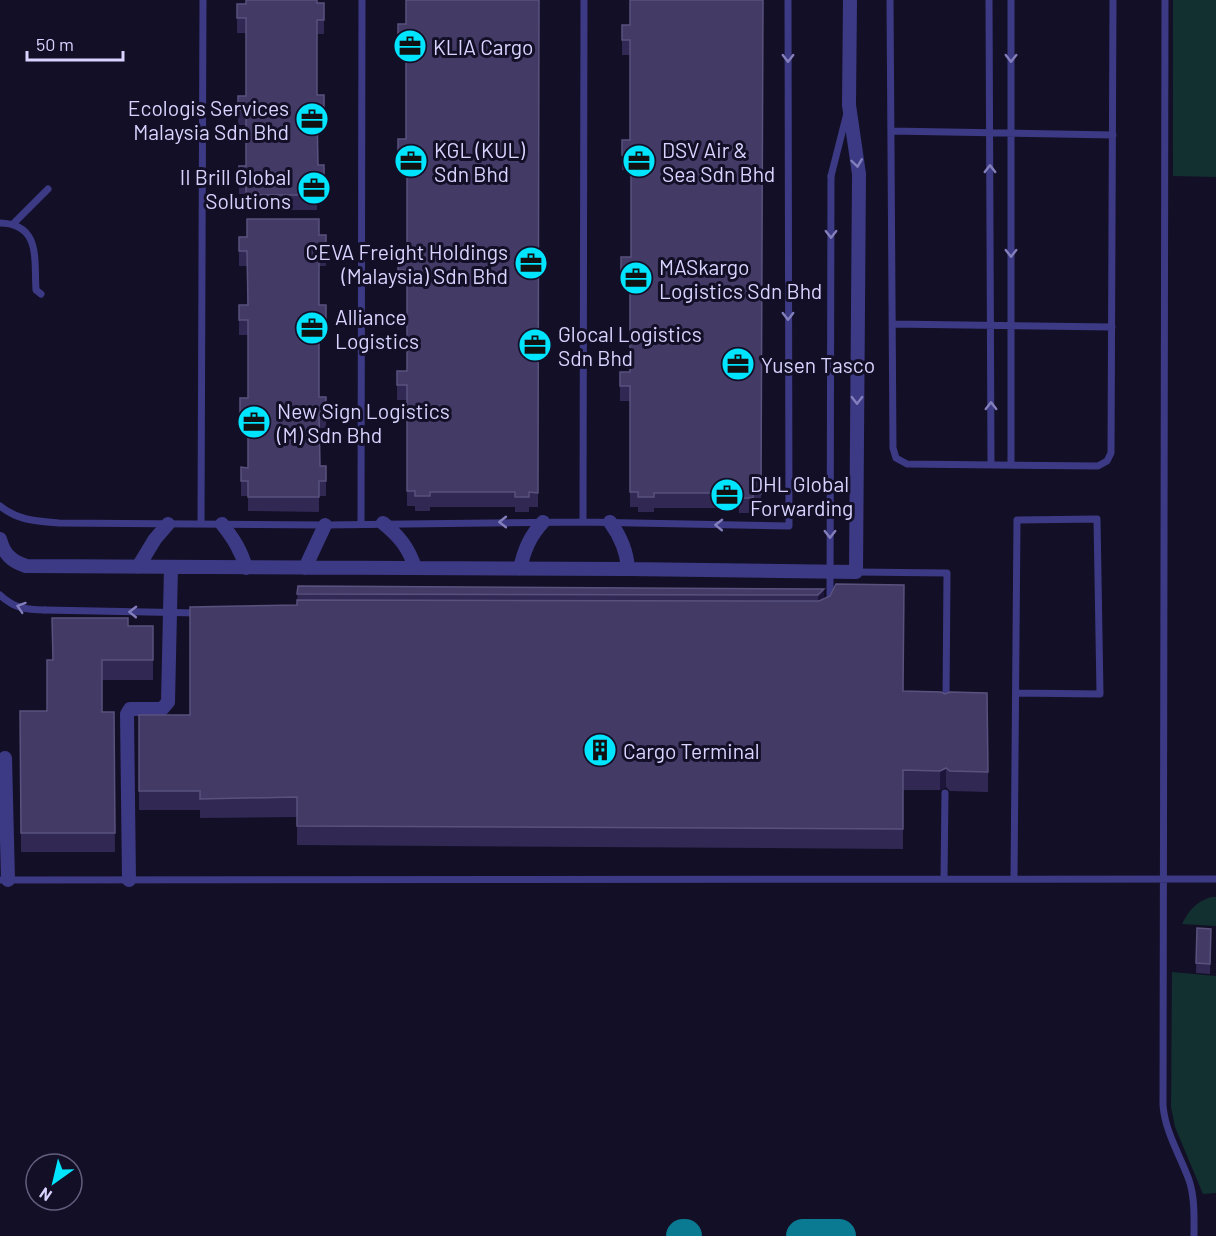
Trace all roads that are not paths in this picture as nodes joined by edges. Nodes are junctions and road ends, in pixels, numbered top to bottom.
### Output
1 (203, 0) edge
2 (362, 0) edge
3 (584, 0) edge
4 (788, 0) edge
5 (850, 0) edge
6 (890, 0) edge
7 (989, 0) edge
8 (1011, 0) edge
9 (1113, 0) edge
10 (1165, 0) edge
11 (849, 105) junction
12 (891, 131) junction
13 (989, 133) junction
14 (1011, 133) junction
15 (1113, 135) junction
16 (48, 189) dead end
17 (0, 223) edge
18 (14, 223) junction
19 (41, 294) dead end
20 (893, 324) junction
21 (990, 325) junction
22 (1011, 326) junction
23 (1112, 327) junction
24 (991, 465) junction
25 (1011, 465) junction
26 (0, 506) edge
27 (543, 522) junction
28 (583, 522) junction
29 (610, 522) junction
30 (383, 523) junction
31 (168, 524) junction
32 (201, 524) junction
33 (361, 524) junction
34 (222, 525) junction
35 (325, 525) junction
36 (0, 539) edge
37 (138, 567) junction
38 (171, 567) junction
39 (246, 568) junction
40 (305, 568) junction
41 (415, 568) junction
42 (520, 569) junction
43 (628, 569) junction
44 (856, 572) junction
45 (0, 595) edge
46 (828, 609) edge
47 (203, 613) edge
48 (1016, 693) junction
49 (946, 708) edge
50 (5, 758) dead end
51 (945, 793) dead end
52 (944, 879) junction
53 (1014, 879) junction
54 (1163, 879) junction
55 (1216, 879) edge
56 (4, 880) edge
57 (129, 880) junction
58 (1194, 1236) edge

1 - 32 lane
2 - 33 lane
3 - 28 lane
4 -> 29 lane
5 - 11 street
6 - 12 lane
7 - 13 lane
8 -> 14 lane
9 - 15 lane
10 - 54 lane
11 -> 44 street
11 -> 46 lane, bridge
12 - 13 lane
12 - 20 lane
13 - 14 lane
21 -> 13 lane
14 - 15 lane
14 -> 22 lane
15 - 23 lane
16 - 18 lane
17 - 18 lane
18 - 19 lane
20 - 21 lane
20 - 24 lane
21 - 22 lane
24 -> 21 lane
22 - 23 lane
22 - 25 lane
23 - 25 lane
24 - 25 lane
26 - 31 lane
27 - 28 lane
27 -> 30 lane
27 - 42 street
28 - 29 lane
29 - 43 street
30 - 33 lane
30 - 41 street
31 - 32 lane
31 - 37 street
32 - 34 lane
33 - 35 lane
34 - 35 lane
34 - 39 street
35 - 40 street
36 - 37 street
37 - 38 street
38 - 39 street
38 - 57 street
39 - 40 street
40 - 41 street
41 - 42 street
42 - 43 street
43 - 44 street
44 - 49 lane
47 -> 45 lane, bridge
48 - 48 lane
48 - 53 lane
50 - 56 street
51 - 52 lane
52 - 53 lane
52 - 57 lane
53 - 54 lane
54 - 55 lane
54 - 58 lane
56 - 57 lane

